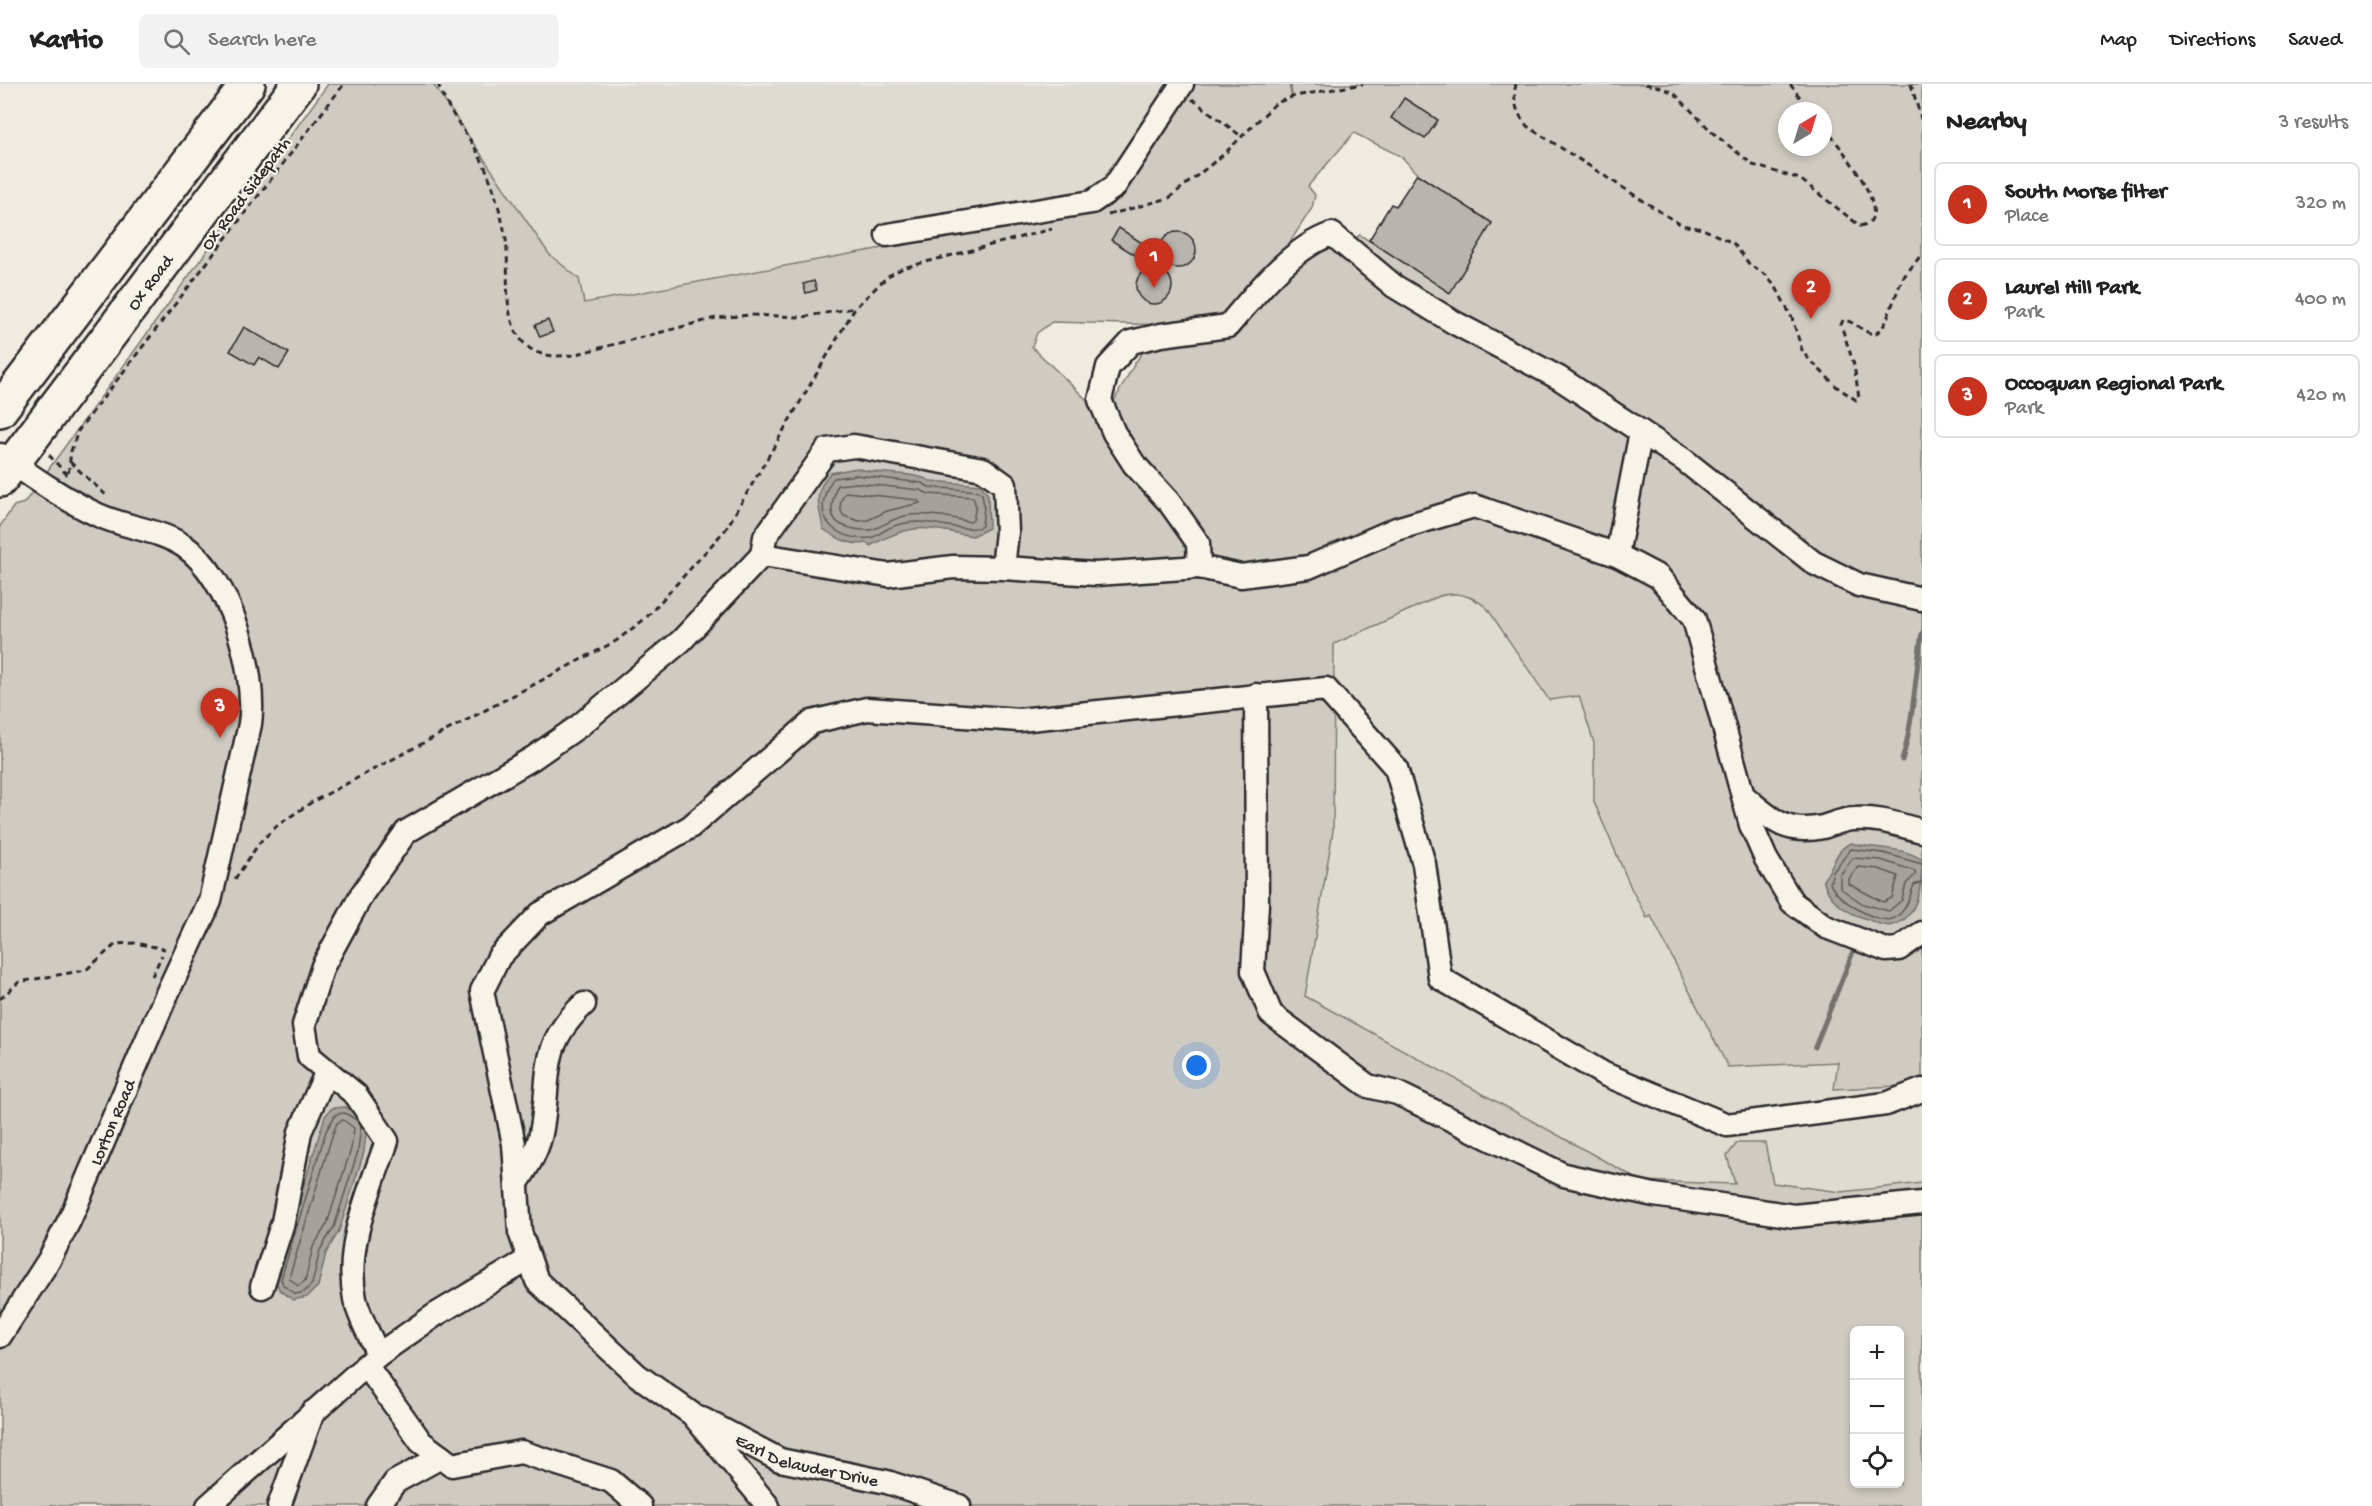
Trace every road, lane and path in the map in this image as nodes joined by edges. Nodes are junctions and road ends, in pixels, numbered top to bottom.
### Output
1 (248, 84) edge
2 (299, 84) edge
3 (344, 84) edge
4 (438, 84) edge
5 (1363, 84) edge
6 (1516, 84) edge
7 (1645, 84) edge
8 (1790, 84) edge
9 (1911, 84) edge
10 (1178, 86) edge
11 (1803, 102) edge
12 (1922, 122) edge
13 (1241, 136) junction
14 (1832, 136) edge
15 (1097, 218) dead end
16 (1054, 229) dead end
17 (887, 235) dead end
18 (1922, 254) edge
19 (855, 308) junction
20 (0, 410) edge
21 (1641, 432) junction
22 (50, 456) dead end
23 (70, 462) junction
24 (4, 466) edge
25 (108, 497) dead end
26 (762, 555) junction
27 (1617, 555) junction
28 (1200, 567) junction
29 (1003, 568) junction
30 (1922, 600) edge
31 (1256, 695) junction
32 (1746, 798) junction
33 (1922, 831) edge
34 (234, 880) dead end
35 (1922, 933) edge
36 (165, 949) dead end
37 (0, 999) edge
38 (584, 1004) dead end
39 (327, 1071) junction
40 (1922, 1090) edge
41 (517, 1183) junction
42 (1922, 1203) edge
43 (530, 1259) junction
44 (262, 1287) dead end
45 (0, 1336) edge
46 (372, 1360) junction
47 (313, 1412) junction
48 (692, 1414) junction
49 (441, 1458) junction
50 (208, 1506) edge
51 (279, 1506) edge
52 (378, 1506) edge
53 (640, 1506) edge
54 (768, 1506) edge
55 (959, 1506) edge

1 - 20 highway
2 - 24 highway, Ox Road
3 - 23 path, Ox Road Sidepath
4 - 19 path
5 - 13 path
6 - 18 path
7 - 14 path
8 - 11 path
9 - 12 path
10 - 13 path
10 - 17 street
13 - 15 path
16 - 19 path
19 - 34 path
21 - 27 street
21 - 28 street
21 - 30 street
22 - 23 path
23 - 25 path
24 - 45 street, Lorton Road
26 - 29 street
26 - 29 street
26 - 39 street
27 - 28 street
27 - 32 street
28 - 29 street
31 - 40 street
31 - 41 street
31 - 42 street
32 - 33 street
32 - 35 street
36 - 37 path
38 - 41 street
39 - 44 street
39 - 46 street
41 - 43 street
43 - 46 street
43 - 48 street
46 - 47 street
46 - 49 street
47 - 50 street
47 - 51 street
48 - 54 street
48 - 55 street, Earl Delauder Drive
49 - 52 street
49 - 53 street

